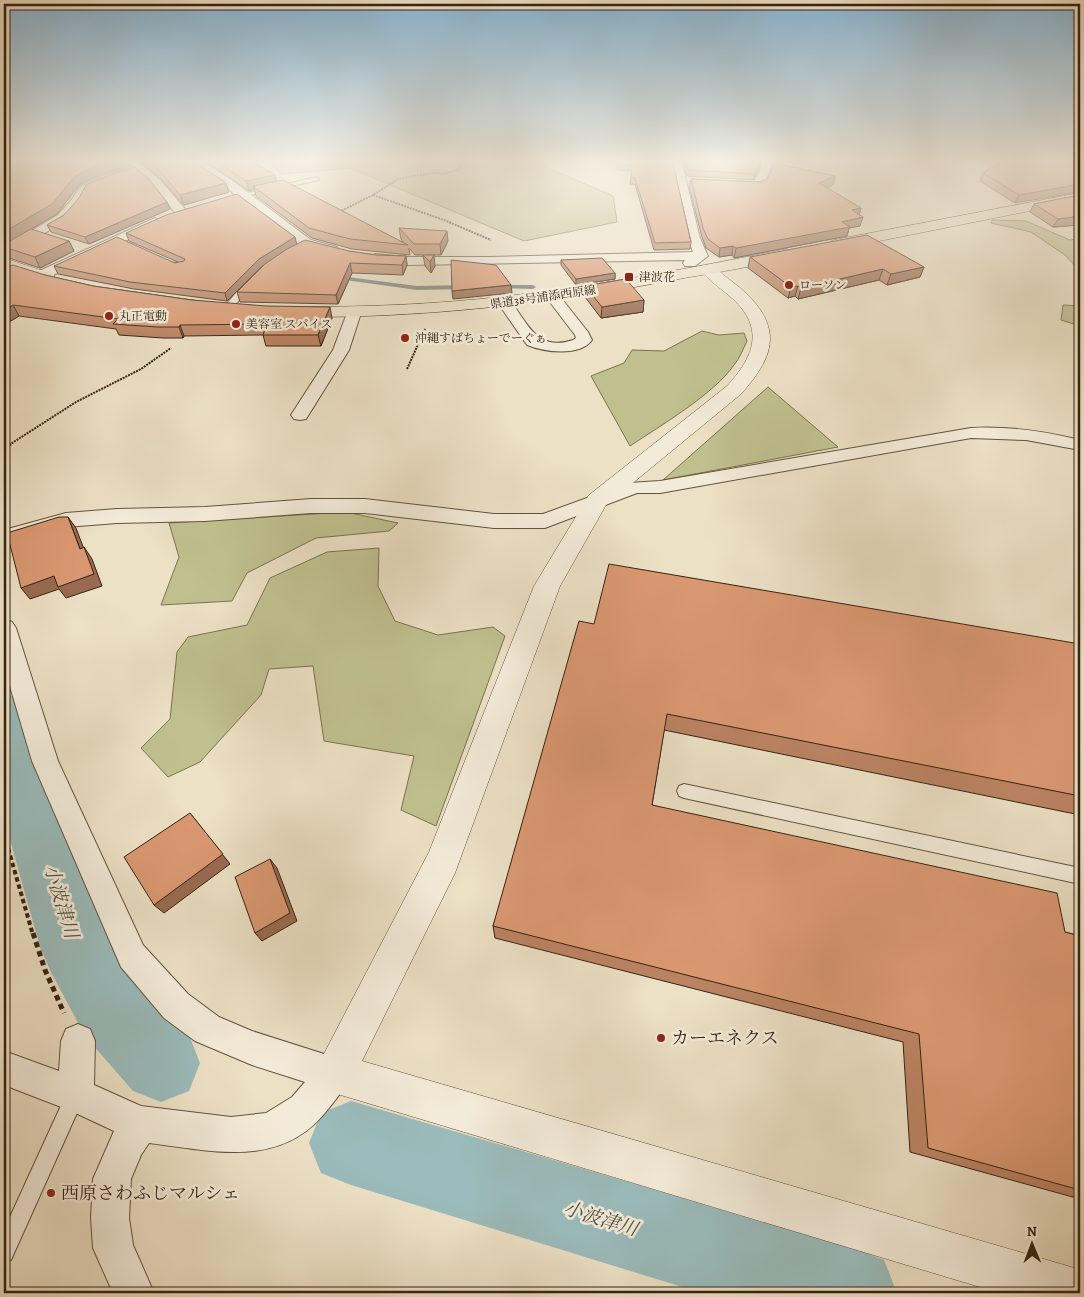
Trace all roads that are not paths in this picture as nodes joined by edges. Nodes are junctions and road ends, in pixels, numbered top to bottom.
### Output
1 (59, 221) edge
2 (160, 221) edge
3 (279, 221) edge
4 (692, 221) edge
5 (958, 221) edge
6 (74, 246) dead end
7 (821, 247) edge
8 (91, 251) junction
9 (802, 251) edge
10 (4, 252) edge
11 (343, 253) edge
12 (360, 256) edge
13 (705, 263) junction
14 (8, 269) edge
15 (42, 275) junction
16 (255, 277) edge
17 (66, 281) edge
18 (554, 297) junction
19 (505, 303) junction
20 (209, 306) edge
21 (228, 308) junction
22 (248, 310) edge
23 (277, 312) edge
24 (354, 313) junction
25 (300, 415) dead end
26 (1080, 445) edge
27 (597, 500) junction
28 (4, 537) edge
29 (4, 628) edge
30 (684, 791) dead end
31 (1080, 876) edge
32 (78, 1041) road end
33 (4, 1068) edge
34 (334, 1073) junction
35 (76, 1095) junction
36 (140, 1124) junction
37 (4, 1253) edge
38 (134, 1293) edge
39 (1078, 1293) edge

1 - 10 street
2 - 8 street
3 - 11 street
4 - 13 street
5 - 7 main road
6 - 8 street
8 - 15 street
9 - 13 main road, 県道38号浦添西原線
12 - 13 street
13 - 18 main road, 県道38号浦添西原線
13 - 27 street
14 - 15 main road
15 - 17 main road
16 - 21 lane
18 - 19 main road, 県道38号浦添西原線
18 - 19 street
19 - 24 main road, 県道38号浦添西原線
20 - 21 main road
21 - 22 main road
23 - 24 main road, 県道38号浦添西原線
24 - 25 street
26 - 27 street
27 - 28 street
27 - 34 street
29 - 34 street
30 - 31 lane
32 - 35 street
33 - 35 street
34 - 36 street
34 - 39 street
35 - 36 street
35 - 37 lane
36 - 38 street

